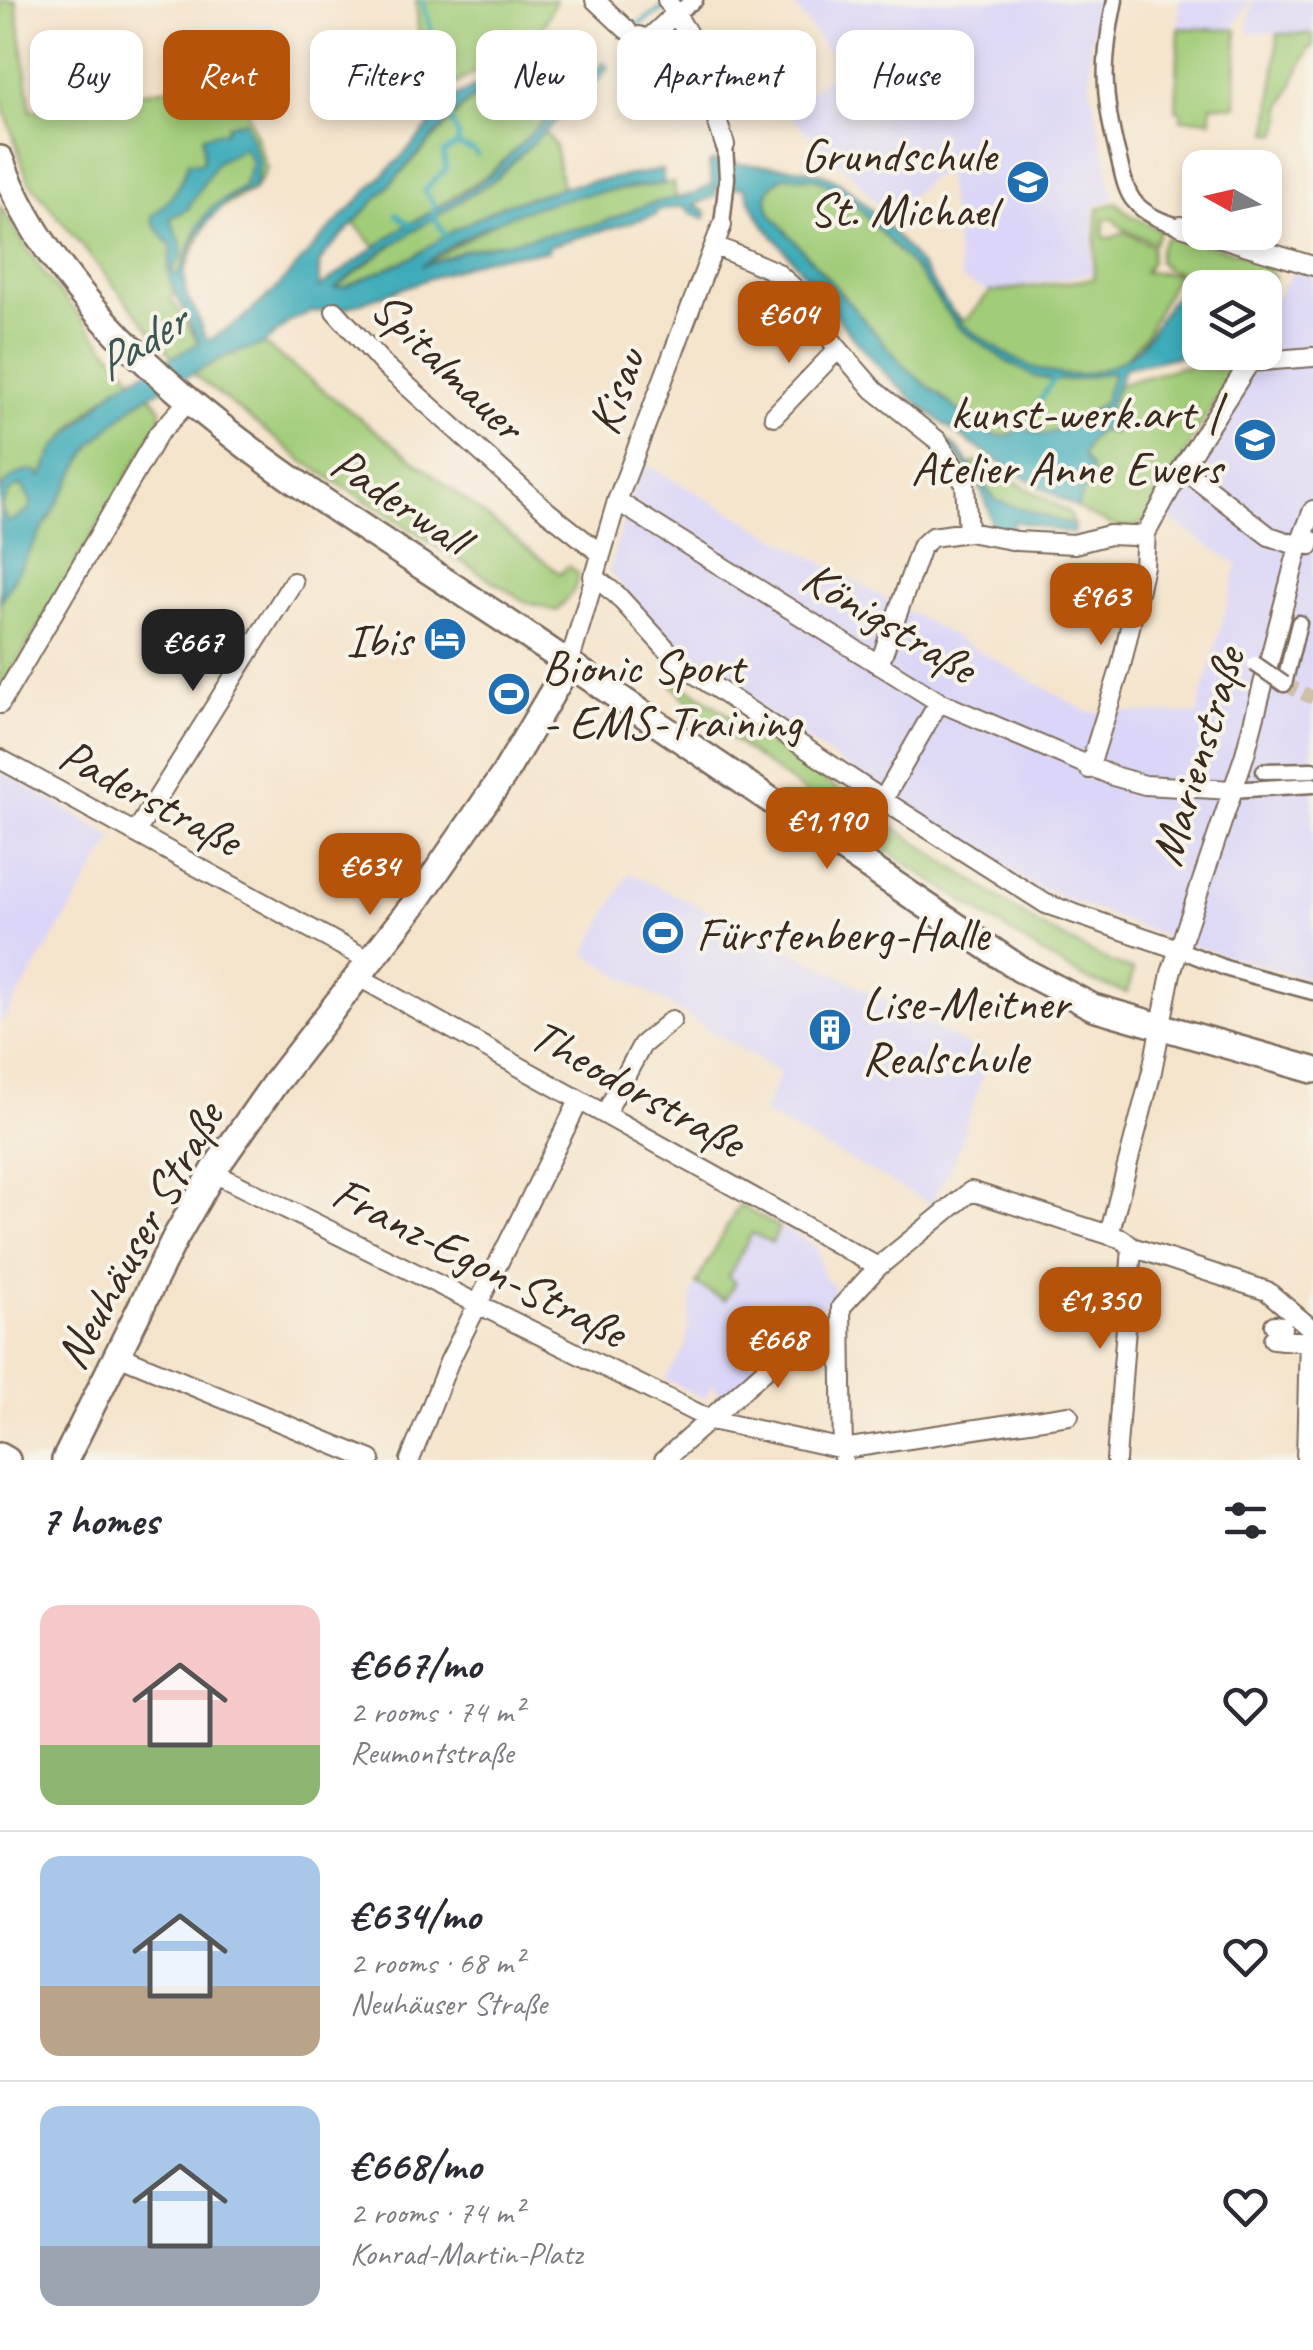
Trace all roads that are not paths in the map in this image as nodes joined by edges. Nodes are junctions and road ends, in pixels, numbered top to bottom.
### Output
1 (695, 0) edge
2 (1115, 0) edge
3 (601, 6) edge
4 (672, 7) edge
5 (726, 154) joint
6 (0, 159) edge
7 (723, 220) joint
8 (1181, 226) edge
9 (716, 246) junction
10 (1260, 250) edge
11 (1313, 266) edge
12 (335, 311) dead end
13 (838, 349) junction
14 (1313, 358) edge
15 (183, 396) junction
16 (774, 416) dead end
17 (1182, 468) junction
18 (617, 501) junction
19 (1313, 510) edge
20 (968, 532) junction
21 (1146, 533) junction
22 (1306, 543) edge
23 (600, 553) junction
24 (593, 576) junction
25 (293, 582) dead end
26 (1299, 623) dead end
27 (569, 664) junction
28 (879, 664) junction
29 (1255, 664) dead end
30 (939, 702) junction
31 (0, 704) edge
32 (0, 759) edge
33 (1090, 768) junction
34 (1313, 770) edge
35 (1264, 771) dead end
36 (1313, 784) edge
37 (1232, 790) junction
38 (883, 800) junction
39 (136, 832) junction
40 (1178, 949) junction
41 (364, 969) junction
42 (1313, 992) edge
43 (672, 1020) dead end
44 (1159, 1027) junction
45 (1313, 1070) edge
46 (579, 1101) junction
47 (605, 1114) junction
48 (214, 1173) junction
49 (1109, 1235) junction
50 (1132, 1246) junction
51 (878, 1267) junction
52 (478, 1305) junction
53 (814, 1326) dead end
54 (1312, 1334) edge
55 (1276, 1335) dead end
56 (118, 1355) junction
57 (1069, 1415) dead end
58 (711, 1420) junction
59 (843, 1455) edge
60 (0, 1456) edge
61 (7, 1460) edge
62 (65, 1460) edge
63 (371, 1460) edge
64 (410, 1460) edge
65 (664, 1460) edge
66 (1116, 1460) edge
67 (1306, 1460) edge

1 - 4 street
2 - 8 street
3 - 4 street
4 - 5 street
5 - 7 street, Kisau
6 - 15 main road, Paderwall
7 - 9 street, Kisau
9 - 13 street
9 - 18 street, Kisau
10 - 11 street
12 - 23 street, Spitalmauer
13 - 16 street
13 - 20 street
14 - 17 street
15 - 27 main road, Paderwall
15 - 31 street
17 - 21 street
17 - 22 street
18 - 23 street, Kisau
18 - 28 street, Königstraße
19 - 22 street, Marienstraße
20 - 21 street
20 - 28 street
21 - 33 street
22 - 37 street, Marienstraße
23 - 24 street, Kisau
24 - 27 street, Kisau
24 - 38 street
25 - 39 street
26 - 29 street, Marienstraße, bridge
27 - 41 main road, Neuhäuser Straße
27 - 44 main road, Paderwall
28 - 30 street, Königstraße
30 - 33 street, Königstraße
30 - 38 street
32 - 39 street, Paderstraße
33 - 37 street, Königstraße
34 - 35 street
36 - 37 street, Königstraße
37 - 40 street, Marienstraße
38 - 40 street
39 - 41 street, Paderstraße
40 - 42 street
40 - 44 street, Marienstraße
41 - 46 street, Theodorstraße
41 - 48 main road, Neuhäuser Straße
43 - 47 street
44 - 45 main road, Paderwall
44 - 49 street, Marienstraße
46 - 47 street, Theodorstraße
46 - 52 street
47 - 51 street, Theodorstraße
48 - 52 street, Franz-Egon-Straße
48 - 56 main road, Neuhäuser Straße
49 - 50 street
49 - 51 street
50 - 54 street
50 - 66 street
51 - 59 street
52 - 58 street, Franz-Egon-Straße
52 - 64 street
53 - 58 street
54 - 55 street
54 - 67 street
56 - 62 main road, Neuhäuser Straße
56 - 63 street
57 - 59 street
58 - 59 street, Franz-Egon-Straße
58 - 65 street
60 - 61 main road

